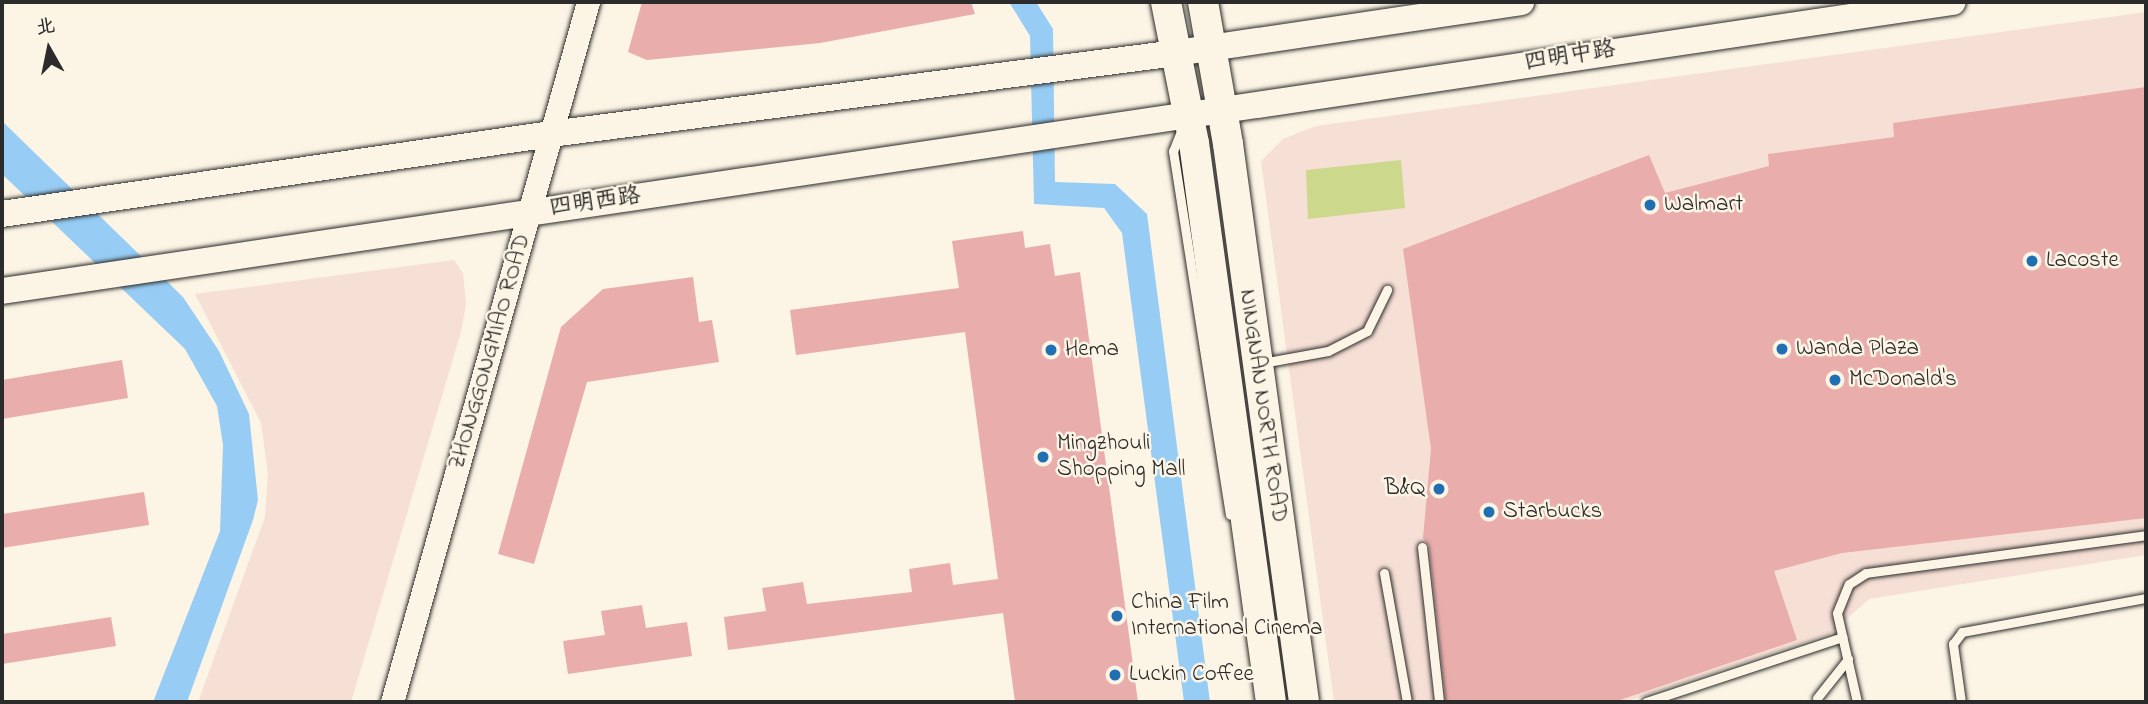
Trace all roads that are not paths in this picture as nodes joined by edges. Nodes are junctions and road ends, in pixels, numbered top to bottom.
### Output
1 (588, 2) edge
2 (1166, 2) edge
3 (1203, 2) edge
4 (1521, 2) edge
5 (1953, 2) edge
6 (1212, 47) junction
7 (1176, 53) junction
8 (1222, 110) junction
9 (1188, 115) junction
10 (551, 134) junction
11 (530, 212) junction
12 (2, 214) edge
13 (1387, 290) dead end
14 (2, 291) edge
15 (1257, 363) junction
16 (1266, 434) junction
17 (1287, 488) dead end
18 (2146, 534) edge
19 (1422, 547) dead end
20 (1384, 573) dead end
21 (2146, 598) edge
22 (1843, 637) junction
23 (1309, 639) dead end
24 (1848, 659) junction
25 (1817, 700) edge
26 (392, 702) edge
27 (1271, 702) edge
28 (1304, 702) edge
29 (1407, 702) edge
30 (1439, 702) edge
31 (1647, 702) edge
32 (1804, 702) edge
33 (1857, 702) edge
34 (1961, 702) edge

1 - 10 street, ZHONGGONGMIAO ROAD
2 - 7 main road, NINGNAN NORTH ROAD
3 - 6 main road
4 - 6 main road
5 - 8 main road, 四明中路
6 - 7 main road
6 - 8 main road, NINGNAN NORTH ROAD
7 - 9 main road, NINGNAN NORTH ROAD
7 - 10 main road
8 - 9 main road, 四明中路
8 - 15 main road, NINGNAN NORTH ROAD
9 - 11 main road, 四明西路
9 - 27 main road, NINGNAN NORTH ROAD
10 - 11 street, ZHONGGONGMIAO ROAD
10 - 12 main road
11 - 14 main road, 四明西路
11 - 26 street, ZHONGGONGMIAO ROAD
13 - 15 lane
15 - 16 main road, NINGNAN NORTH ROAD
16 - 17 lane
16 - 28 main road, NINGNAN NORTH ROAD
18 - 22 lane
19 - 30 lane
20 - 29 lane
21 - 34 lane
22 - 24 lane
22 - 31 lane
23 - 28 lane
24 - 25 lane
24 - 33 lane
25 - 32 lane

